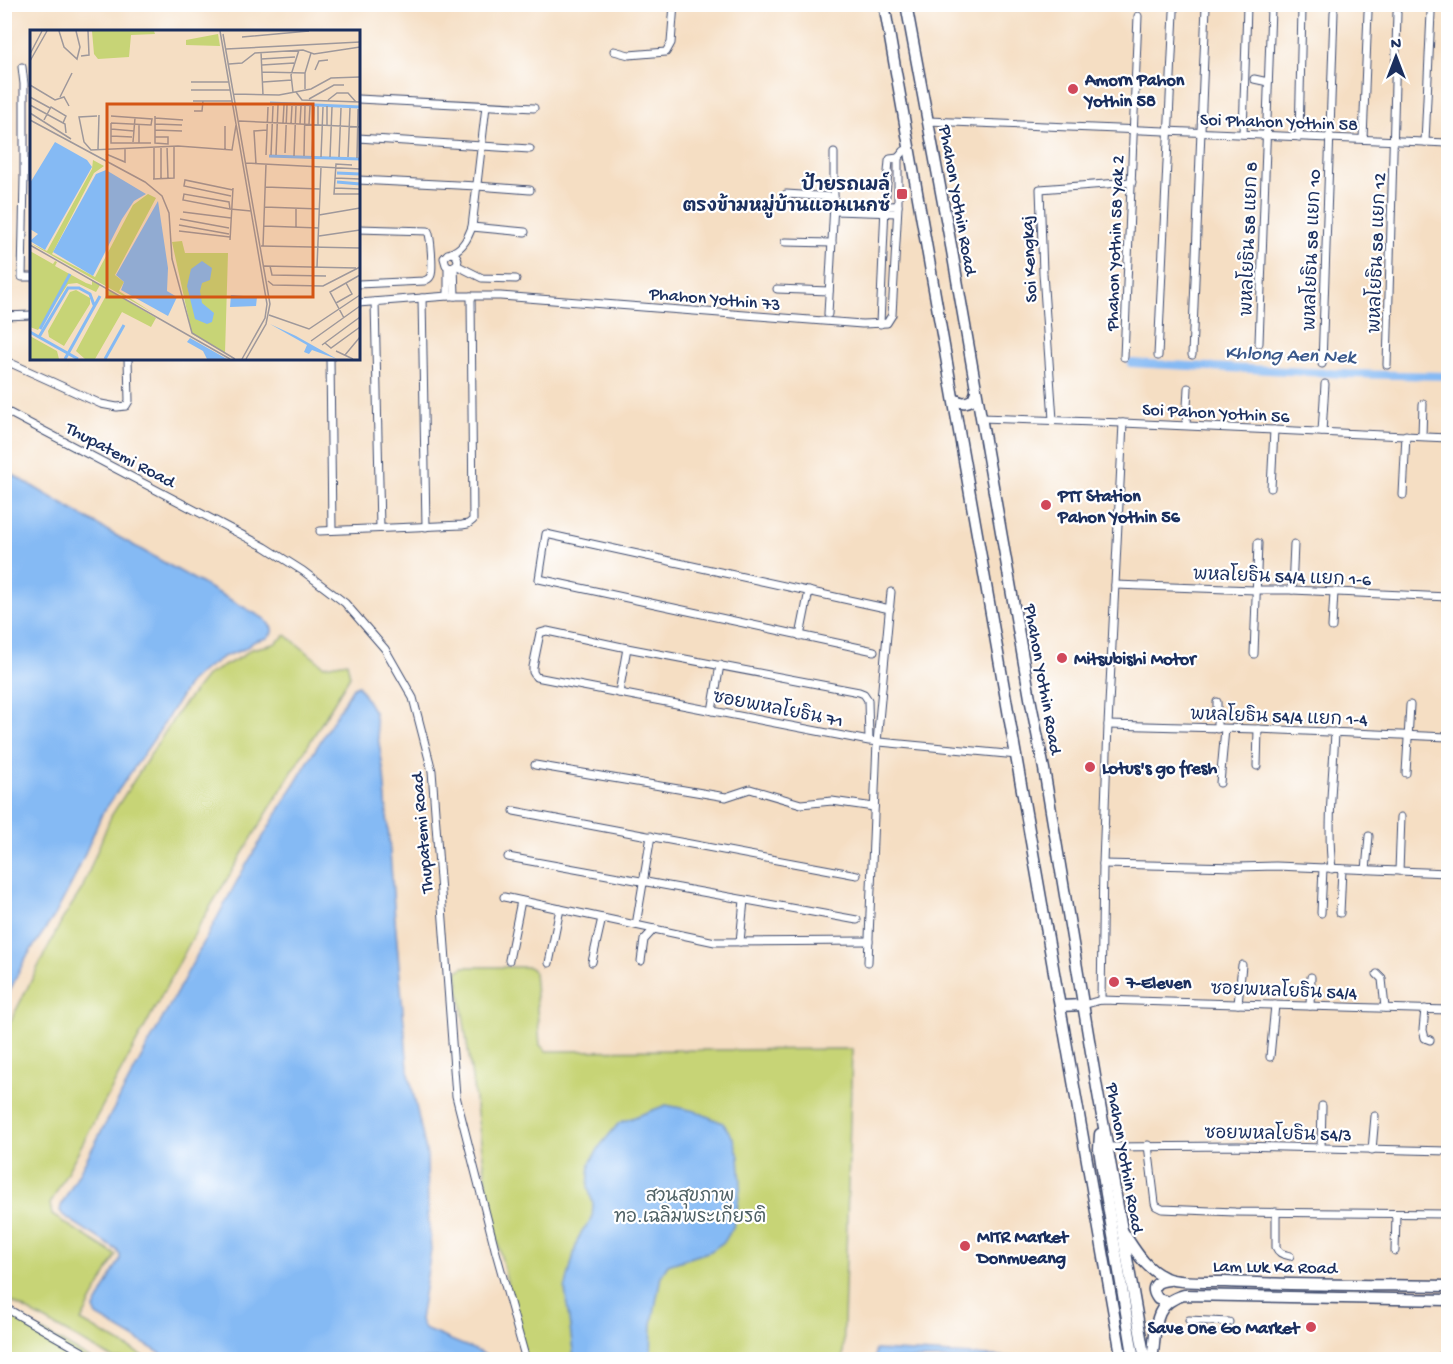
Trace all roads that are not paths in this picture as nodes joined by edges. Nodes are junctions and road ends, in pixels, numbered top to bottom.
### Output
1 (674, 4) edge
2 (884, 4) edge
3 (906, 4) edge
4 (1206, 6) dead end
5 (1247, 6) edge
6 (1271, 8) dead end
7 (1302, 9) dead end
8 (1174, 12) dead end
9 (1334, 12) dead end
10 (1368, 12) dead end
11 (1397, 13) dead end
12 (1431, 13) dead end
13 (1138, 16) dead end
14 (614, 51) dead end
15 (22, 67) dead end
16 (1254, 79) dead end
17 (1268, 82) junction
18 (28, 84) edge
19 (360, 99) edge
20 (486, 106) junction
21 (534, 108) dead end
22 (928, 121) junction
23 (1134, 130) junction
24 (1169, 131) junction
25 (28, 132) edge
26 (1201, 133) junction
27 (1243, 134) junction
28 (1266, 135) junction
29 (1299, 137) junction
30 (360, 138) edge
31 (1330, 138) junction
32 (1363, 139) junction
33 (1394, 141) junction
34 (1425, 142) junction
35 (1449, 143) edge
36 (483, 147) junction
37 (910, 148) junction
38 (530, 149) dead end
39 (834, 153) dead end
40 (898, 158) junction
41 (28, 178) edge
42 (360, 180) edge
43 (1132, 182) junction
44 (477, 186) junction
45 (530, 190) dead end
46 (786, 194) dead end
47 (834, 204) junction
48 (885, 209) junction
49 (897, 210) junction
50 (472, 227) junction
51 (27, 228) edge
52 (360, 229) edge
53 (525, 232) dead end
54 (785, 242) dead end
55 (832, 243) junction
56 (452, 253) junction
57 (444, 258) junction
58 (431, 260) junction
59 (453, 266) junction
60 (30, 277) edge
61 (516, 279) dead end
62 (360, 284) edge
63 (777, 289) dead end
64 (829, 291) junction
65 (452, 296) junction
66 (471, 296) junction
67 (422, 298) junction
68 (375, 302) junction
69 (360, 303) edge
70 (828, 314) dead end
71 (30, 315) edge
72 (4, 316) edge
73 (880, 324) junction
74 (1259, 343) dead end
75 (1192, 355) dead end
76 (1158, 356) dead end
77 (1124, 357) dead end
78 (4, 360) edge
79 (128, 360) edge
80 (330, 360) edge
81 (1322, 363) dead end
82 (1387, 365) dead end
83 (1324, 384) dead end
84 (1188, 388) dead end
85 (976, 392) junction
86 (954, 399) junction
87 (1424, 404) dead end
88 (4, 410) edge
89 (981, 418) junction
90 (1053, 420) junction
91 (1123, 423) junction
92 (1186, 426) junction
93 (1274, 429) junction
94 (1322, 432) junction
95 (1406, 435) junction
96 (1422, 436) junction
97 (1449, 438) edge
98 (1271, 488) dead end
99 (1402, 495) dead end
100 (426, 527) junction
101 (380, 528) junction
102 (332, 530) junction
103 (320, 531) dead end
104 (1258, 543) dead end
105 (1294, 544) dead end
106 (1114, 585) junction
107 (1256, 590) junction
108 (1292, 590) junction
109 (809, 591) junction
110 (891, 592) dead end
111 (1334, 592) junction
112 (1449, 597) edge
113 (890, 609) junction
114 (1332, 627) dead end
115 (800, 636) junction
116 (627, 648) junction
117 (874, 651) dead end
118 (1254, 654) dead end
119 (720, 665) junction
120 (619, 693) junction
121 (1217, 702) dead end
122 (1410, 705) dead end
123 (712, 711) junction
124 (1108, 725) junction
125 (1221, 729) junction
126 (1258, 729) junction
127 (1335, 732) junction
128 (1409, 735) junction
129 (1449, 737) edge
130 (873, 741) junction
131 (1017, 755) junction
132 (535, 765) dead end
133 (1257, 766) dead end
134 (1406, 773) dead end
135 (1220, 783) dead end
136 (874, 807) junction
137 (514, 811) dead end
138 (1401, 817) dead end
139 (651, 836) junction
140 (1369, 836) dead end
141 (508, 857) dead end
142 (1103, 864) junction
143 (1323, 868) junction
144 (1332, 868) junction
145 (1342, 869) junction
146 (1366, 870) junction
147 (1399, 871) junction
148 (1449, 873) edge
149 (857, 875) dead end
150 (644, 882) junction
151 (504, 897) dead end
152 (744, 900) junction
153 (520, 901) junction
154 (560, 909) junction
155 (1321, 913) dead end
156 (1340, 913) dead end
157 (602, 918) junction
158 (857, 920) dead end
159 (636, 925) junction
160 (654, 929) junction
161 (869, 941) junction
162 (740, 942) junction
163 (509, 960) dead end
164 (640, 961) dead end
165 (592, 962) dead end
166 (868, 962) dead end
167 (549, 963) dead end
168 (1242, 965) dead end
169 (1377, 974) dead end
170 (1311, 977) dead end
171 (1101, 1000) junction
172 (1238, 1004) junction
173 (1083, 1005) junction
174 (1275, 1005) junction
175 (1060, 1006) junction
176 (1310, 1006) junction
177 (1385, 1008) junction
178 (1425, 1009) junction
179 (1449, 1010) edge
180 (1430, 1040) dead end
181 (1270, 1057) dead end
182 (1322, 1106) dead end
183 (1101, 1109) junction
184 (1375, 1116) dead end
185 (1148, 1145) junction
186 (1107, 1147) junction
187 (1321, 1148) junction
188 (1372, 1150) junction
189 (1449, 1151) edge
190 (1276, 1212) junction
191 (1396, 1214) junction
192 (1449, 1214) edge
193 (1123, 1232) junction
194 (1395, 1251) dead end
195 (1290, 1256) dead end
196 (1169, 1280) junction
197 (1449, 1286) edge
198 (1449, 1300) edge
199 (1168, 1302) junction
200 (4, 1307) edge
201 (1189, 1320) dead end
202 (1229, 1322) dead end
203 (97, 1359) edge
204 (525, 1359) edge
205 (1122, 1359) edge
206 (1134, 1359) edge
207 (1145, 1359) edge
208 (1152, 1359) edge

1 - 14 street
2 - 37 main road
3 - 22 main road, Phahon Yothin Road
4 - 26 street
5 - 27 street
6 - 17 street, พหลโยธิน 58 แยก 8
7 - 29 street
8 - 24 street
9 - 31 street, พหลโยธิน 58 แยก 10
10 - 32 street
11 - 33 street, พหลโยธิน 58 แยก 12
12 - 34 street
13 - 23 street, Phahon Yothin 58 Yak 2
15 - 18 street
16 - 17 street
17 - 28 street, พหลโยธิน 58 แยก 8
18 - 25 street
19 - 20 street
20 - 21 street
20 - 36 street
22 - 23 street, Soi Phahon Yothin 58
22 - 85 main road, Phahon Yothin Road
23 - 24 street, Soi Phahon Yothin 58
23 - 43 street, Phahon Yothin 58 Yak 2
24 - 26 street, Soi Phahon Yothin 58
24 - 76 street
25 - 41 street
26 - 27 street, Soi Phahon Yothin 58
26 - 75 street
27 - 28 street, Soi Phahon Yothin 58
28 - 29 street, Soi Phahon Yothin 58
28 - 74 street, พหลโยธิน 58 แยก 8
29 - 31 street, Soi Phahon Yothin 58
30 - 36 street
31 - 32 street, Soi Phahon Yothin 58
31 - 81 street, พหลโยธิน 58 แยก 10
32 - 33 street, Soi Phahon Yothin 58
33 - 34 street, Soi Phahon Yothin 58
33 - 82 street, พหลโยธิน 58 แยก 12
34 - 35 street, Soi Phahon Yothin 58
36 - 38 street
36 - 44 street
37 - 40 street
37 - 86 main road
39 - 47 street
40 - 48 street
40 - 49 street
41 - 51 street
42 - 44 street
43 - 77 street, Phahon Yothin 58 Yak 2
43 - 90 street, Soi Kengkaj
44 - 45 street
44 - 50 street
46 - 47 street
47 - 48 street
47 - 55 street
48 - 49 street
48 - 73 street
49 - 73 street
50 - 53 street
50 - 56 street
51 - 60 street
52 - 58 street
54 - 55 street
55 - 64 street
56 - 57 street
56 - 59 street
57 - 58 street
57 - 59 street
58 - 62 street
59 - 61 street
59 - 65 street
63 - 64 street
64 - 70 street
65 - 66 street, Phahon Yothin 73
65 - 67 street, Phahon Yothin 73
66 - 73 street, Phahon Yothin 73
66 - 100 street
67 - 68 street, Phahon Yothin 73
67 - 100 street
68 - 69 street, Phahon Yothin 73
68 - 101 street
71 - 72 street
78 - 79 street
80 - 102 street
83 - 94 street
84 - 92 street
85 - 86 main road
85 - 89 main road, Phahon Yothin Road
86 - 131 main road
87 - 96 street
88 - 204 street, Thupatemi Road
89 - 90 street, Soi Pahon Yothin 56
89 - 173 main road, Phahon Yothin Road
90 - 91 street, Soi Pahon Yothin 56
91 - 92 street, Soi Pahon Yothin 56
91 - 106 street
92 - 93 street, Soi Pahon Yothin 56
93 - 94 street, Soi Pahon Yothin 56
93 - 98 street
94 - 95 street, Soi Pahon Yothin 56
95 - 96 street, Soi Pahon Yothin 56
95 - 99 street
96 - 97 street, Soi Pahon Yothin 56
100 - 101 street
101 - 102 street
102 - 103 street
104 - 107 street
105 - 108 street
106 - 107 street, พหลโยธิน 54/4 แยก 1-6
106 - 124 street
107 - 108 street, พหลโยธิน 54/4 แยก 1-6
107 - 118 street
108 - 111 street, พหลโยธิน 54/4 แยก 1-6
109 - 113 street
109 - 115 street
109 - 115 street
110 - 113 street
111 - 112 street, พหลโยธิน 54/4 แยก 1-6
111 - 114 street
113 - 130 street
115 - 117 street
116 - 119 street
116 - 120 street
116 - 120 street, ซอยพหลโยธิน 71
119 - 123 street
119 - 130 street
120 - 123 street, ซอยพหลโยธิน 71
121 - 125 street
122 - 128 street
123 - 130 street, ซอยพหลโยธิน 71
124 - 125 street, พหลโยธิน 54/4 แยก 1-4
124 - 142 street
125 - 126 street, พหลโยธิน 54/4 แยก 1-4
125 - 135 street
126 - 127 street, พหลโยธิน 54/4 แยก 1-4
126 - 133 street
127 - 128 street, พหลโยธิน 54/4 แยก 1-4
127 - 144 street
128 - 129 street, พหลโยธิน 54/4 แยก 1-4
128 - 134 street
130 - 131 street, ซอยพหลโยธิน 71
130 - 136 street
131 - 175 main road
132 - 136 street
136 - 161 street
137 - 139 street
138 - 147 street
139 - 149 street
139 - 150 street
140 - 146 street
141 - 150 street
142 - 143 street
142 - 171 street
143 - 144 street
143 - 155 street
144 - 145 street
145 - 146 street
145 - 156 street
146 - 147 street
147 - 148 street
150 - 152 street
150 - 159 street
151 - 153 street
152 - 158 street
152 - 162 street
153 - 154 street
153 - 163 street
154 - 157 street
154 - 167 street
157 - 159 street
157 - 165 street
159 - 160 street
160 - 162 street
160 - 164 street
161 - 162 street
161 - 166 street
168 - 172 street
169 - 177 street
170 - 176 street
171 - 172 street, ซอยพหลโยธิน 54/4
171 - 173 street, ซอยพหลโยธิน 54/4
172 - 174 street, ซอยพหลโยธิน 54/4
173 - 175 main road
173 - 183 main road, Phahon Yothin Road
174 - 176 street, ซอยพหลโยธิน 54/4
174 - 181 street
175 - 205 main road
176 - 177 street, ซอยพหลโยธิน 54/4
177 - 178 street, ซอยพหลโยธิน 54/4
178 - 179 street, ซอยพหลโยธิน 54/4
178 - 180 street
182 - 187 street
183 - 186 main road, Phahon Yothin Road
183 - 206 main road
184 - 188 street
185 - 186 street, ซอยพหลโยธิน 54/3
185 - 187 street, ซอยพหลโยธิน 54/3
185 - 190 street
186 - 193 main road, Phahon Yothin Road
187 - 188 street, ซอยพหลโยธิน 54/3
188 - 189 street, ซอยพหลโยธิน 54/3
190 - 191 street
190 - 195 street
191 - 192 street
191 - 194 street
193 - 196 main road
193 - 207 main road, Phahon Yothin Road
196 - 197 main road, Lam Luk Ka Road
196 - 199 main road
198 - 199 main road, Lam Luk Ka Road
199 - 208 main road
200 - 203 street
201 - 202 street

